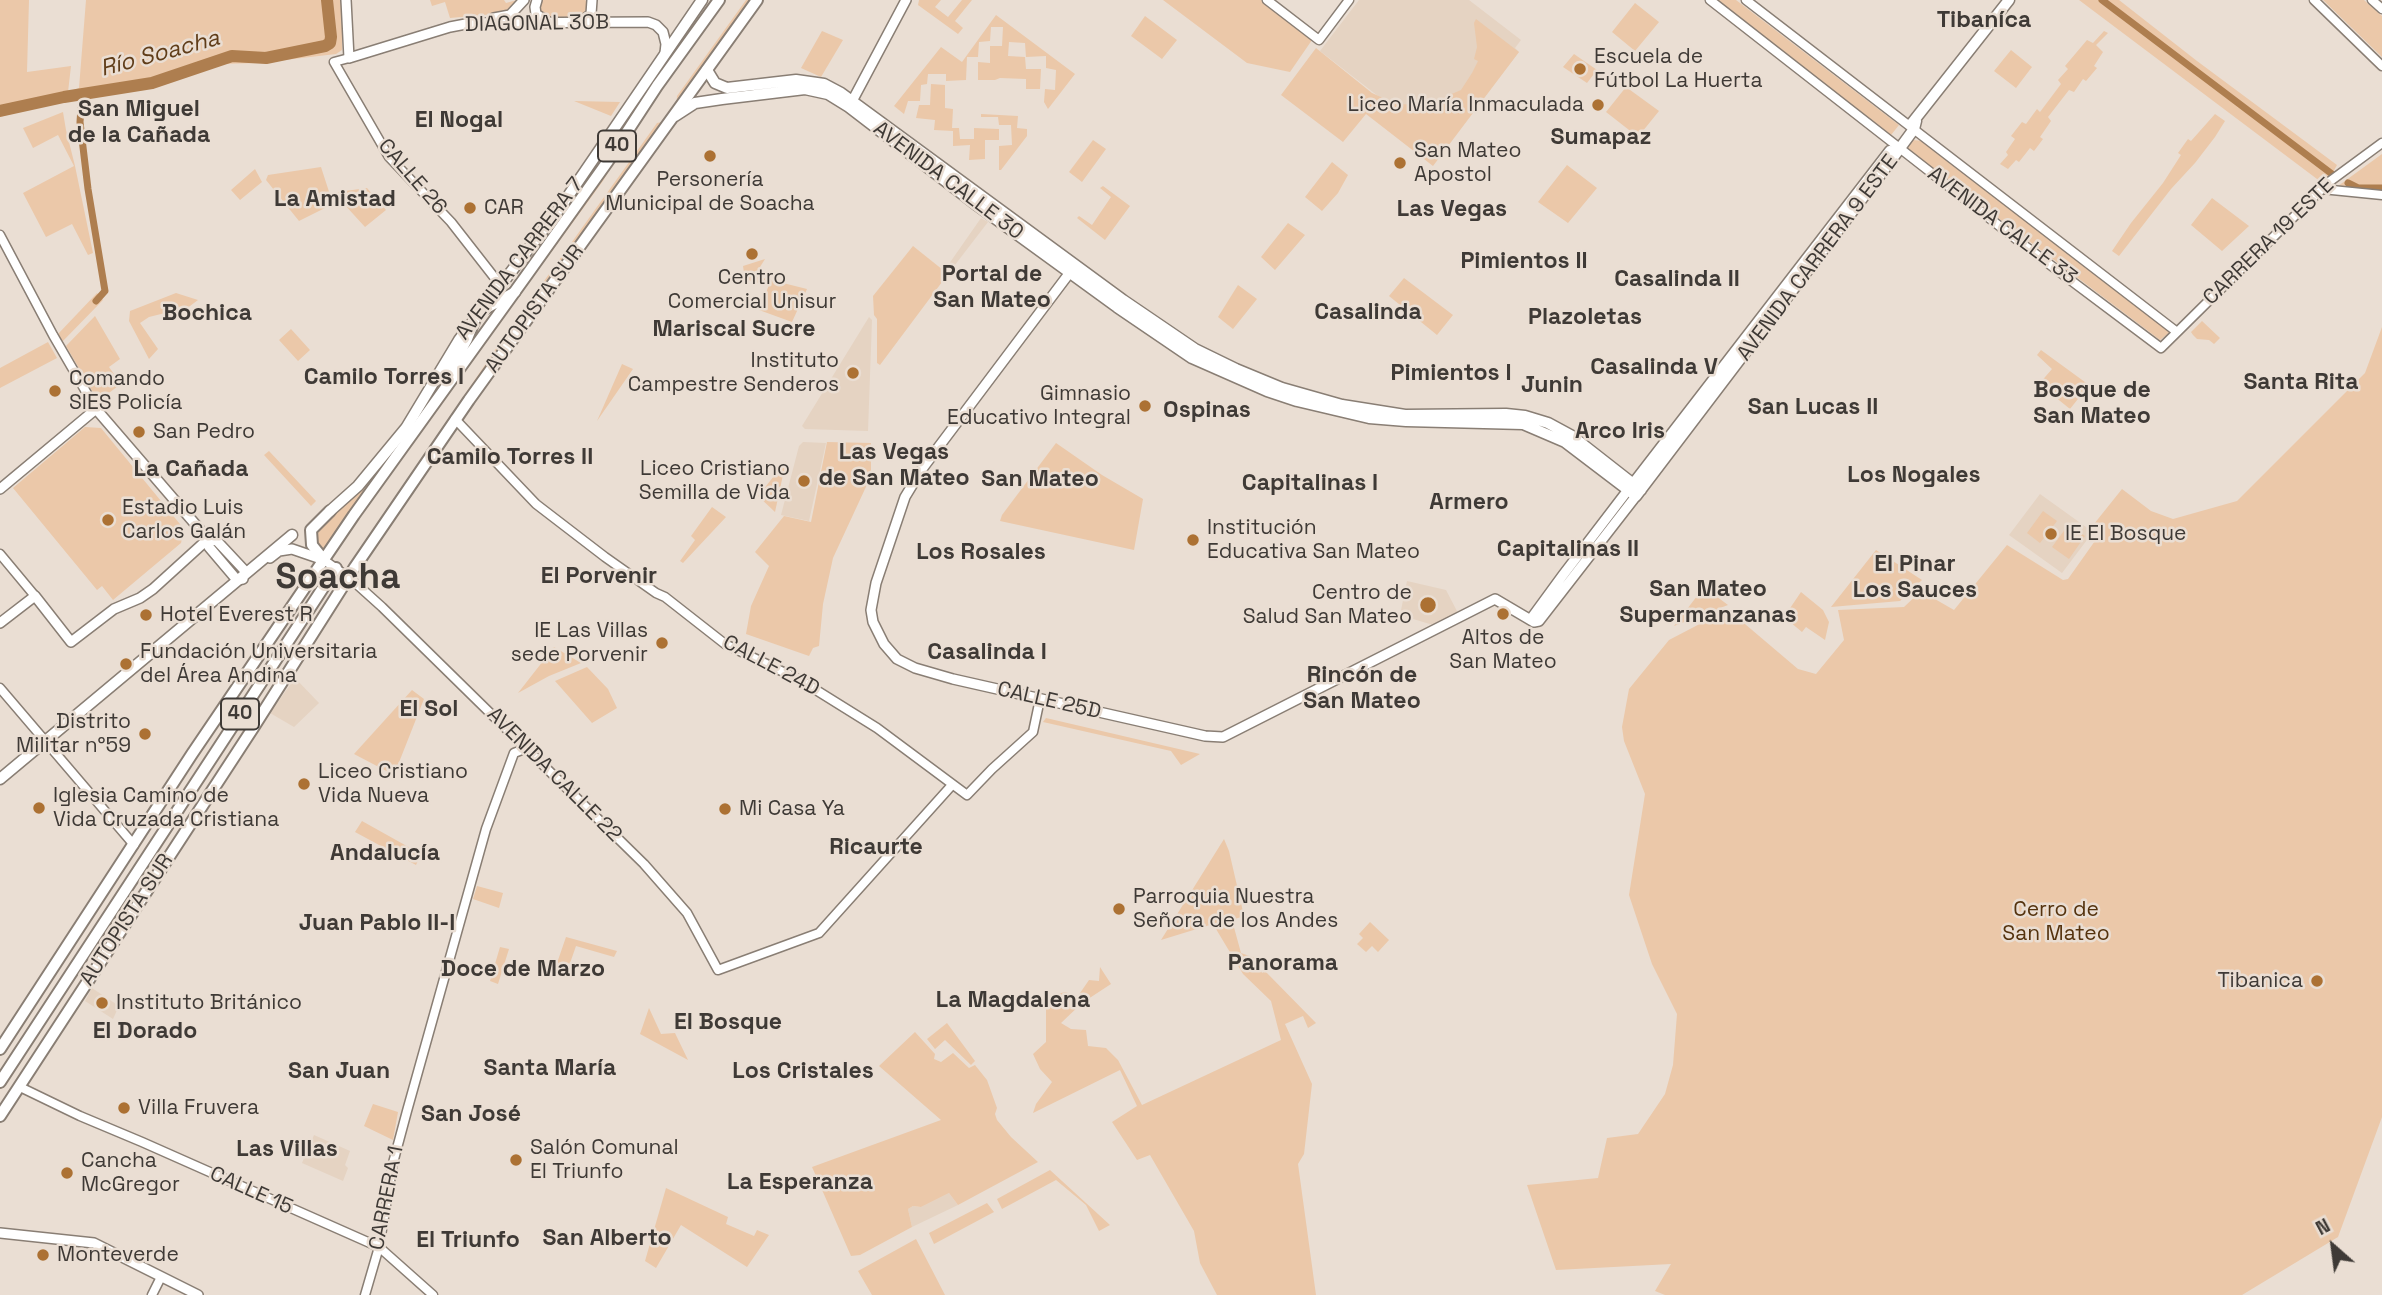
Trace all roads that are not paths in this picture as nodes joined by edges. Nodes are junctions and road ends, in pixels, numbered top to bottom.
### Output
1 (346, 0) edge
2 (524, 0) edge
3 (537, 0) edge
4 (702, 0) edge
5 (719, 0) edge
6 (757, 0) edge
7 (905, 0) edge
8 (1267, 0) edge
9 (1349, 0) edge
10 (1710, 0) edge
11 (1746, 0) edge
12 (2009, 0) edge
13 (2314, 0) edge
14 (2372, 0) edge
15 (592, 1) edge
16 (2382, 9) edge
17 (580, 22) junction
18 (552, 23) junction
19 (665, 53) junction
20 (349, 55) junction
21 (2382, 66) edge
22 (707, 70) junction
23 (737, 92) junction
24 (851, 103) junction
25 (675, 116) junction
26 (1913, 125) junction
27 (2382, 143) edge
28 (1898, 146) junction
29 (2322, 189) junction
30 (2382, 195) edge
31 (0, 235) edge
32 (1073, 269) junction
33 (500, 286) junction
34 (515, 292) junction
35 (477, 316) junction
36 (2178, 332) junction
37 (2161, 348) joint
38 (96, 409) junction
39 (456, 419) junction
40 (421, 423) junction
41 (0, 489) edge
42 (1634, 490) junction
43 (331, 511) joint
44 (292, 535) dead end
45 (208, 539) junction
46 (0, 554) edge
47 (324, 559) junction
48 (336, 568) junction
49 (246, 572) junction
50 (349, 577) junction
51 (237, 580) junction
52 (35, 596) junction
53 (0, 623) edge
54 (3, 691) edge
55 (1040, 699) junction
56 (1223, 737) joint
57 (45, 742) junction
58 (527, 748) junction
59 (0, 779) edge
60 (952, 785) junction
61 (134, 845) junction
62 (0, 1049) edge
63 (0, 1082) edge
64 (20, 1087) junction
65 (0, 1116) edge
66 (0, 1233) edge
67 (379, 1247) junction
68 (161, 1277) junction
69 (152, 1295) edge
70 (198, 1295) edge
71 (365, 1295) edge
72 (433, 1295) edge

1 - 20 main road
2 - 20 main road, DIAGONAL 30B
3 - 18 main road
4 - 19 main road, AVENIDA CARRERA 7
5 - 34 highway, AUTOPISTA SUR / 40
6 - 22 highway, AUTOPISTA SUR / 40
7 - 24 main road
8 - 9 street
10 - 28 street, AVENIDA CALLE 33
11 - 26 street, AVENIDA CALLE 33
12 - 26 main road, AVENIDA CARRERA 9 ESTE
13 - 21 street
14 - 16 street
15 - 17 main road
17 - 18 main road, DIAGONAL 30B
17 - 19 main road, DIAGONAL 30B
18 - 20 main road, DIAGONAL 30B
19 - 33 main road, AVENIDA CARRERA 7
20 - 33 street, CALLE 26
22 - 23 main road
22 - 25 highway, AUTOPISTA SUR / 40
23 - 24 main road, AVENIDA CALLE 30
23 - 25 main road, AVENIDA CALLE 30
24 - 32 main road, AVENIDA CALLE 30
25 - 39 highway, AUTOPISTA SUR / 40
26 - 28 main road, AVENIDA CARRERA 9 ESTE
26 - 36 street, AVENIDA CALLE 33
27 - 29 street, CARRERA 19 ESTE
28 - 37 street, AVENIDA CALLE 33
28 - 42 main road, AVENIDA CARRERA 9 ESTE
29 - 30 street
29 - 36 street, CARRERA 19 ESTE
31 - 38 street
32 - 42 main road, AVENIDA CALLE 30
32 - 55 main road, CALLE 25D
33 - 35 main road, AVENIDA CARRERA 7
34 - 35 main road
34 - 40 highway, AUTOPISTA SUR / 40
35 - 40 highway
35 - 43 main road, AVENIDA CARRERA 7
36 - 37 street, CARRERA 19 ESTE
38 - 41 main road
38 - 45 main road
39 - 50 highway, AUTOPISTA SUR / 40
39 - 60 street, CALLE 24D
40 - 47 highway, AUTOPISTA SUR / 40
42 - 56 main road, AVENIDA CARRERA 9 ESTE
43 - 47 highway
44 - 49 main road
45 - 49 main road
45 - 51 main road
45 - 52 main road
46 - 52 street
47 - 48 street, AVENIDA CALLE 22
47 - 51 main road, AVENIDA CALLE 22
47 - 61 highway, AUTOPISTA SUR / 40
48 - 50 street, AVENIDA CALLE 22
48 - 63 highway, AUTOPISTA SUR / 40
49 - 51 main road
50 - 58 street, AVENIDA CALLE 22
50 - 64 highway, AUTOPISTA SUR / 40
51 - 57 main road
52 - 53 main road
54 - 57 street
55 - 56 main road, CALLE 25D
55 - 60 street, CALLE 24D
57 - 59 main road
57 - 61 street
58 - 60 street, AVENIDA CALLE 22
58 - 67 street, CARRERA 1
61 - 62 highway, AUTOPISTA SUR / 40
64 - 65 highway, AUTOPISTA SUR / 40
64 - 67 street, CALLE 15
66 - 68 main road
67 - 71 street, CARRERA 1
67 - 72 street, CALLE 15
68 - 69 street
68 - 70 main road

